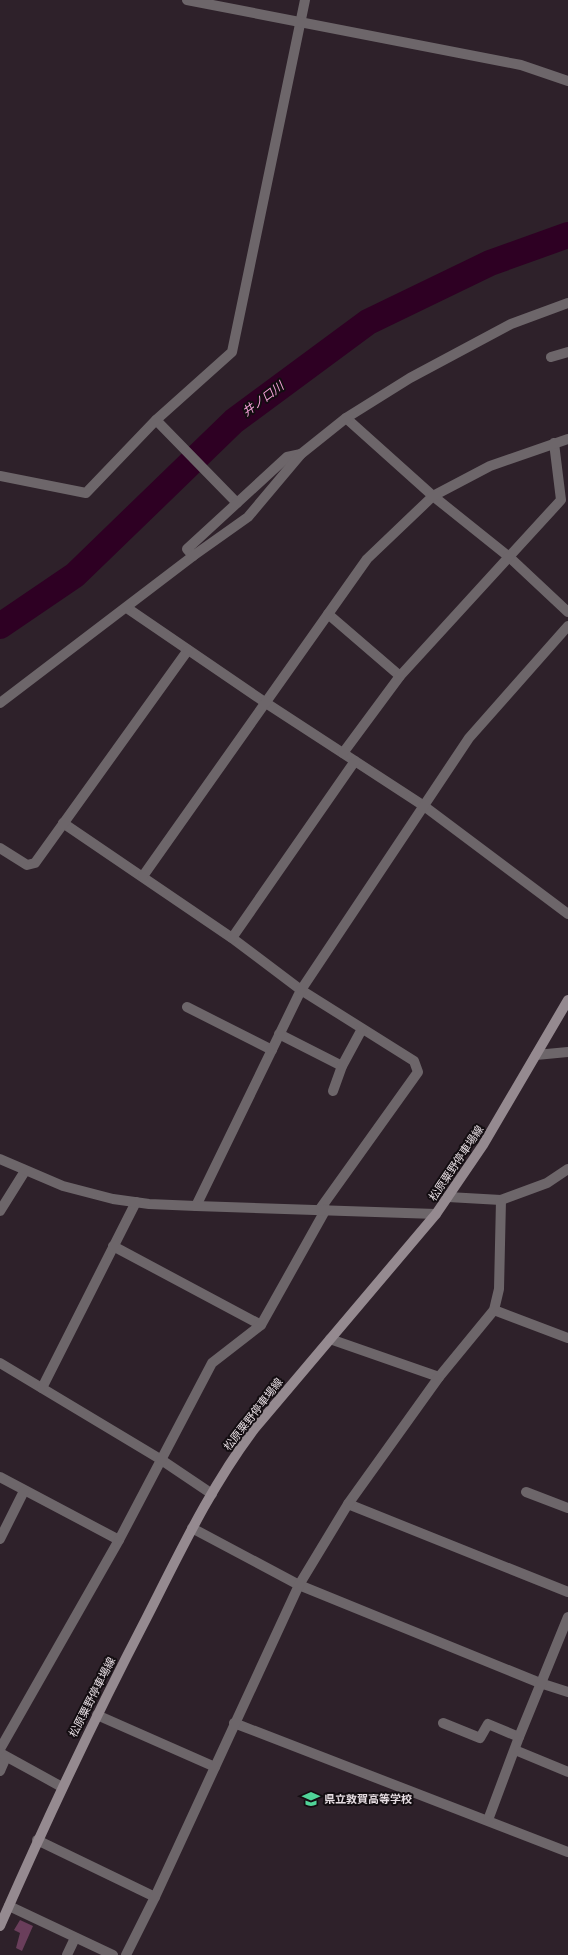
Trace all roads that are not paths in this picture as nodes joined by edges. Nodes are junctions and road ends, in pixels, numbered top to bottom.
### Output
1 (187, 0) edge
2 (305, 0) edge
3 (301, 21) junction
4 (568, 81) edge
5 (568, 304) edge
6 (568, 352) edge
7 (551, 357) dead end
8 (346, 418) junction
9 (156, 420) junction
10 (568, 439) edge
11 (554, 444) junction
12 (301, 454) junction
13 (0, 476) edge
14 (433, 496) junction
15 (233, 499) junction
16 (193, 556) junction
17 (508, 556) junction
18 (127, 608) junction
19 (568, 612) edge
20 (328, 614) junction
21 (568, 626) edge
22 (188, 650) junction
23 (400, 676) junction
24 (266, 702) junction
25 (0, 704) edge
26 (343, 753) junction
27 (355, 761) junction
28 (424, 806) junction
29 (63, 822) junction
30 (0, 848) edge
31 (142, 876) junction
32 (568, 914) edge
33 (232, 938) junction
34 (301, 990) junction
35 (568, 1000) edge
36 (187, 1007) dead end
37 (362, 1029) junction
38 (279, 1034) junction
39 (272, 1050) junction
40 (568, 1052) edge
41 (536, 1055) junction
42 (342, 1066) junction
43 (333, 1091) dead end
44 (0, 1159) edge
45 (568, 1169) edge
46 (25, 1171) junction
47 (448, 1197) junction
48 (501, 1200) junction
49 (136, 1202) junction
50 (196, 1206) junction
51 (323, 1209) junction
52 (0, 1211) edge
53 (436, 1214) junction
54 (112, 1246) junction
55 (494, 1310) junction
56 (261, 1325) junction
57 (568, 1338) edge
58 (330, 1339) junction
59 (0, 1363) edge
60 (439, 1377) junction
61 (42, 1388) junction
62 (160, 1459) junction
63 (0, 1478) edge
64 (24, 1490) junction
65 (526, 1492) dead end
66 (212, 1494) junction
67 (348, 1504) junction
68 (568, 1508) edge
69 (192, 1528) junction
70 (0, 1539) edge
71 (119, 1540) junction
72 (299, 1585) junction
73 (568, 1592) edge
74 (568, 1617) edge
75 (540, 1683) junction
76 (568, 1692) edge
77 (97, 1715) junction
78 (234, 1723) junction
79 (443, 1723) dead end
80 (519, 1737) junction
81 (515, 1750) junction
82 (2, 1753) edge
83 (215, 1767) junction
84 (0, 1771) edge
85 (568, 1772) edge
86 (62, 1787) junction
87 (488, 1820) junction
88 (37, 1840) junction
89 (568, 1852) edge
90 (155, 1897) junction
91 (9, 1906) junction
92 (0, 1926) edge
93 (75, 1938) junction
94 (66, 1955) edge
95 (113, 1955) edge
96 (126, 1955) edge

1 - 3 street
2 - 3 street
3 - 4 street
3 - 9 street
5 - 8 street
6 - 7 street
8 - 12 street
8 - 14 street
9 - 13 street
9 - 15 street
10 - 11 street
11 - 14 street
11 - 17 street
12 - 15 street
12 - 16 street
14 - 17 street
14 - 20 street
15 - 16 street
16 - 18 street
17 - 19 street
17 - 23 street
18 - 22 street
18 - 25 street
20 - 23 street
20 - 24 street
21 - 28 street
22 - 24 street
22 - 29 street
23 - 26 street
24 - 26 street
24 - 31 street
26 - 27 street
27 - 28 street
27 - 33 street
28 - 32 street
28 - 34 street
29 - 30 street
29 - 31 street
31 - 33 street
33 - 34 street
34 - 37 street
34 - 38 street
35 - 41 main road, 松原粟野停車場線
36 - 39 street
37 - 42 street
37 - 51 street
38 - 39 street
38 - 42 street
39 - 50 street
40 - 41 street
41 - 47 main road, 松原粟野停車場線
42 - 43 street
44 - 46 street
45 - 48 street
46 - 49 street
46 - 52 street
47 - 48 street
47 - 53 main road, 松原粟野停車場線
48 - 55 street
49 - 50 street
49 - 54 street
50 - 51 street
51 - 53 street
51 - 56 street
53 - 58 main road, 松原粟野停車場線
54 - 56 street
54 - 61 street
55 - 57 street
55 - 60 street
56 - 62 street
58 - 60 street
58 - 66 main road, 松原粟野停車場線
59 - 61 street
60 - 67 street
61 - 62 street
62 - 66 street
62 - 71 street
63 - 64 street
64 - 70 street
64 - 71 street
65 - 68 street
66 - 69 main road, 松原粟野停車場線
67 - 72 street
67 - 73 street
69 - 72 street
69 - 77 main road, 松原粟野停車場線
71 - 82 street
72 - 75 street
72 - 78 street
74 - 75 street
75 - 76 street
75 - 80 street
77 - 83 street
77 - 86 main road, 松原粟野停車場線
78 - 83 street
78 - 87 street
79 - 80 street
80 - 81 street
81 - 85 street
81 - 87 street
82 - 84 street
82 - 86 street
83 - 90 street
86 - 88 main road, 松原粟野停車場線
87 - 89 street
88 - 90 street
88 - 91 main road, 松原粟野停車場線
90 - 96 street
91 - 92 main road, 松原粟野停車場線
91 - 93 street
93 - 94 street
93 - 95 street

